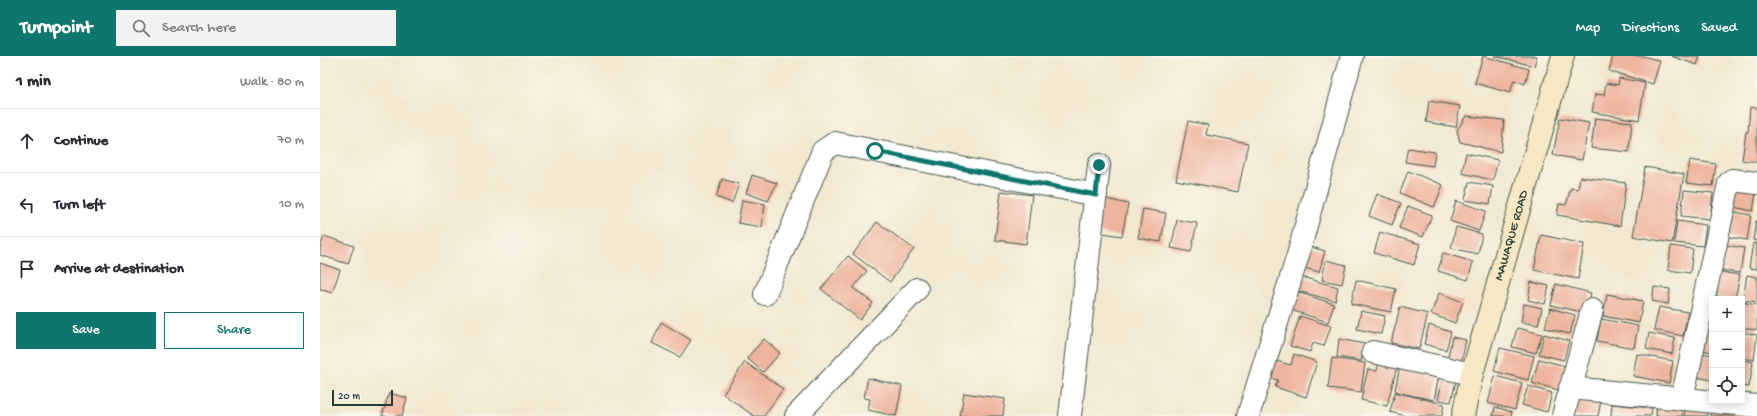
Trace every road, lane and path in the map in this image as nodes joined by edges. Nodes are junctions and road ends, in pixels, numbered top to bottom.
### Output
1 (1352, 56) edge
2 (1563, 56) edge
3 (1099, 165) dead end
4 (1757, 183) edge
5 (1096, 195) junction
6 (917, 289) dead end
7 (765, 294) dead end
8 (1592, 310) dead end
9 (1373, 352) dead end
10 (1472, 374) junction
11 (1570, 388) junction
12 (1682, 399) junction
13 (1757, 406) edge
14 (796, 416) edge
15 (1070, 416) edge
16 (1248, 416) edge
17 (1463, 416) edge
18 (1563, 416) edge

1 - 16 street
2 - 10 main road, MAWAQUE ROAD
3 - 5 street
4 - 12 street
5 - 7 street
5 - 15 street
6 - 14 street
8 - 11 street
9 - 10 street
10 - 17 main road, MAWAQUE ROAD
11 - 12 street
11 - 18 street
12 - 13 street

